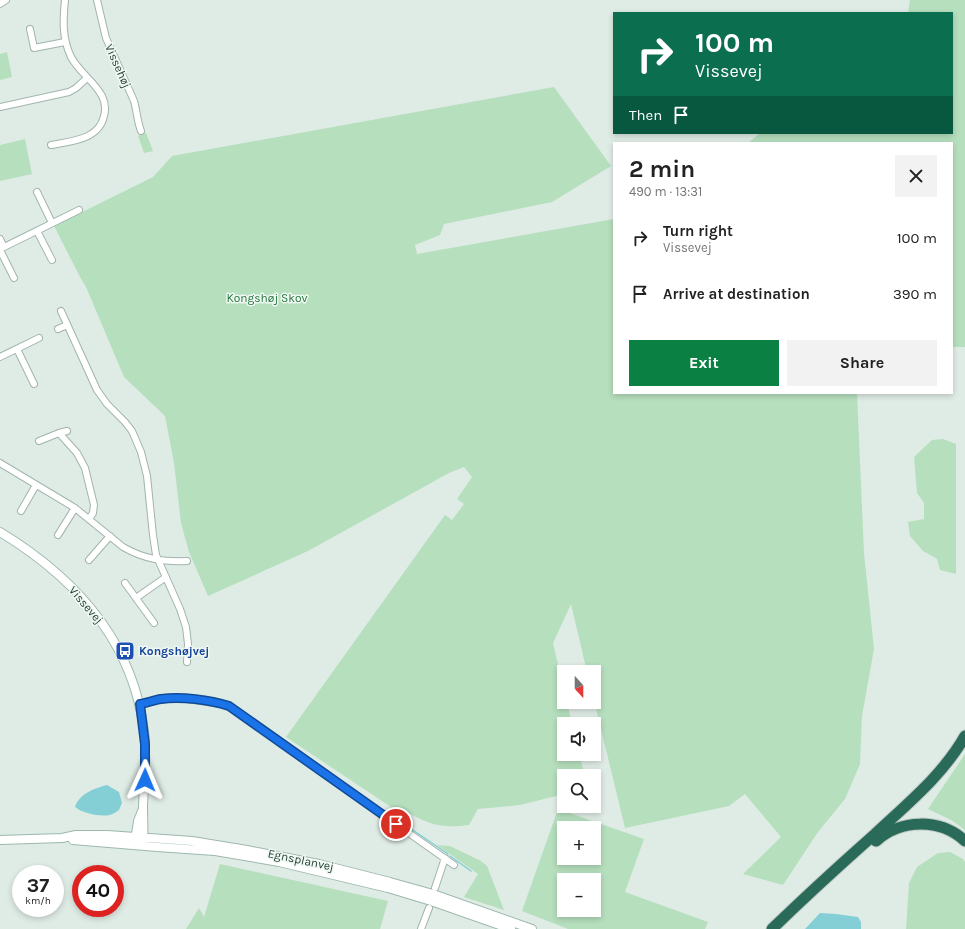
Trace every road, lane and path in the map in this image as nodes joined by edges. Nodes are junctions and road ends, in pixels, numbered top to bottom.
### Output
1 (6, 0) edge
2 (65, 0) edge
3 (97, 0) edge
4 (0, 4) edge
5 (30, 29) dead end
6 (65, 42) junction
7 (87, 78) junction
8 (0, 107) edge
9 (141, 131) dead end
10 (51, 145) dead end
11 (37, 192) dead end
12 (79, 210) dead end
13 (52, 223) junction
14 (37, 231) junction
15 (0, 239) edge
16 (1, 248) edge
17 (52, 260) dead end
18 (14, 278) dead end
19 (61, 311) dead end
20 (67, 325) junction
21 (58, 329) dead end
22 (40, 338) dead end
23 (17, 349) junction
24 (0, 357) edge
25 (34, 384) dead end
26 (67, 431) dead end
27 (59, 433) junction
28 (39, 441) dead end
29 (0, 463) edge
30 (36, 485) junction
31 (75, 508) junction
32 (21, 511) dead end
33 (89, 519) junction
34 (0, 532) edge
35 (58, 535) dead end
36 (110, 536) junction
37 (89, 560) dead end
38 (158, 561) junction
39 (187, 561) dead end
40 (166, 577) junction
41 (125, 583) dead end
42 (136, 598) junction
43 (154, 623) dead end
44 (186, 662) dead end
45 (140, 704) junction
46 (965, 736) edge
47 (143, 807) junction
48 (144, 822) junction
49 (62, 838) junction
50 (0, 840) edge
51 (138, 841) junction
52 (192, 841) junction
53 (965, 841) edge
54 (445, 858) junction
55 (454, 864) dead end
56 (435, 888) dead end
57 (429, 908) dead end
58 (426, 916) junction
59 (434, 919) dead end
60 (421, 929) edge
61 (511, 929) edge
62 (532, 929) edge
63 (772, 929) edge
64 (783, 929) edge

1 - 4 street
2 - 6 street
3 - 9 street, Vissehøj
5 - 6 street
6 - 7 street
7 - 8 street
7 - 10 street
11 - 13 street
12 - 13 street
13 - 14 street
14 - 16 street
14 - 17 street
15 - 16 street
16 - 18 street
19 - 20 street
20 - 21 street
20 - 38 street
22 - 23 street
23 - 24 street
23 - 25 street
26 - 27 street
27 - 28 street
27 - 33 street
29 - 30 street
30 - 31 street
30 - 32 street
31 - 33 street
31 - 35 street
33 - 36 street
34 - 45 main road, Vissevej
36 - 37 street
36 - 38 street
38 - 39 street
38 - 40 street
40 - 42 street
40 - 44 street
41 - 42 street
42 - 43 street
45 - 47 main road, Vissevej
45 - 54 street
46 - 63 highway
47 - 48 main road, Vissevej
47 - 51 main road, Vissevej
48 - 51 main road, Vissevej
48 - 52 main road
49 - 50 main road, Egnsplanvej
49 - 51 main road, Egnsplanvej
49 - 51 main road, Egnsplanvej
51 - 52 main road, Egnsplanvej
51 - 61 main road, Egnsplanvej
52 - 62 main road, Egnsplanvej
53 - 64 highway
54 - 55 street
54 - 56 street
57 - 58 street
58 - 59 street
58 - 60 street

